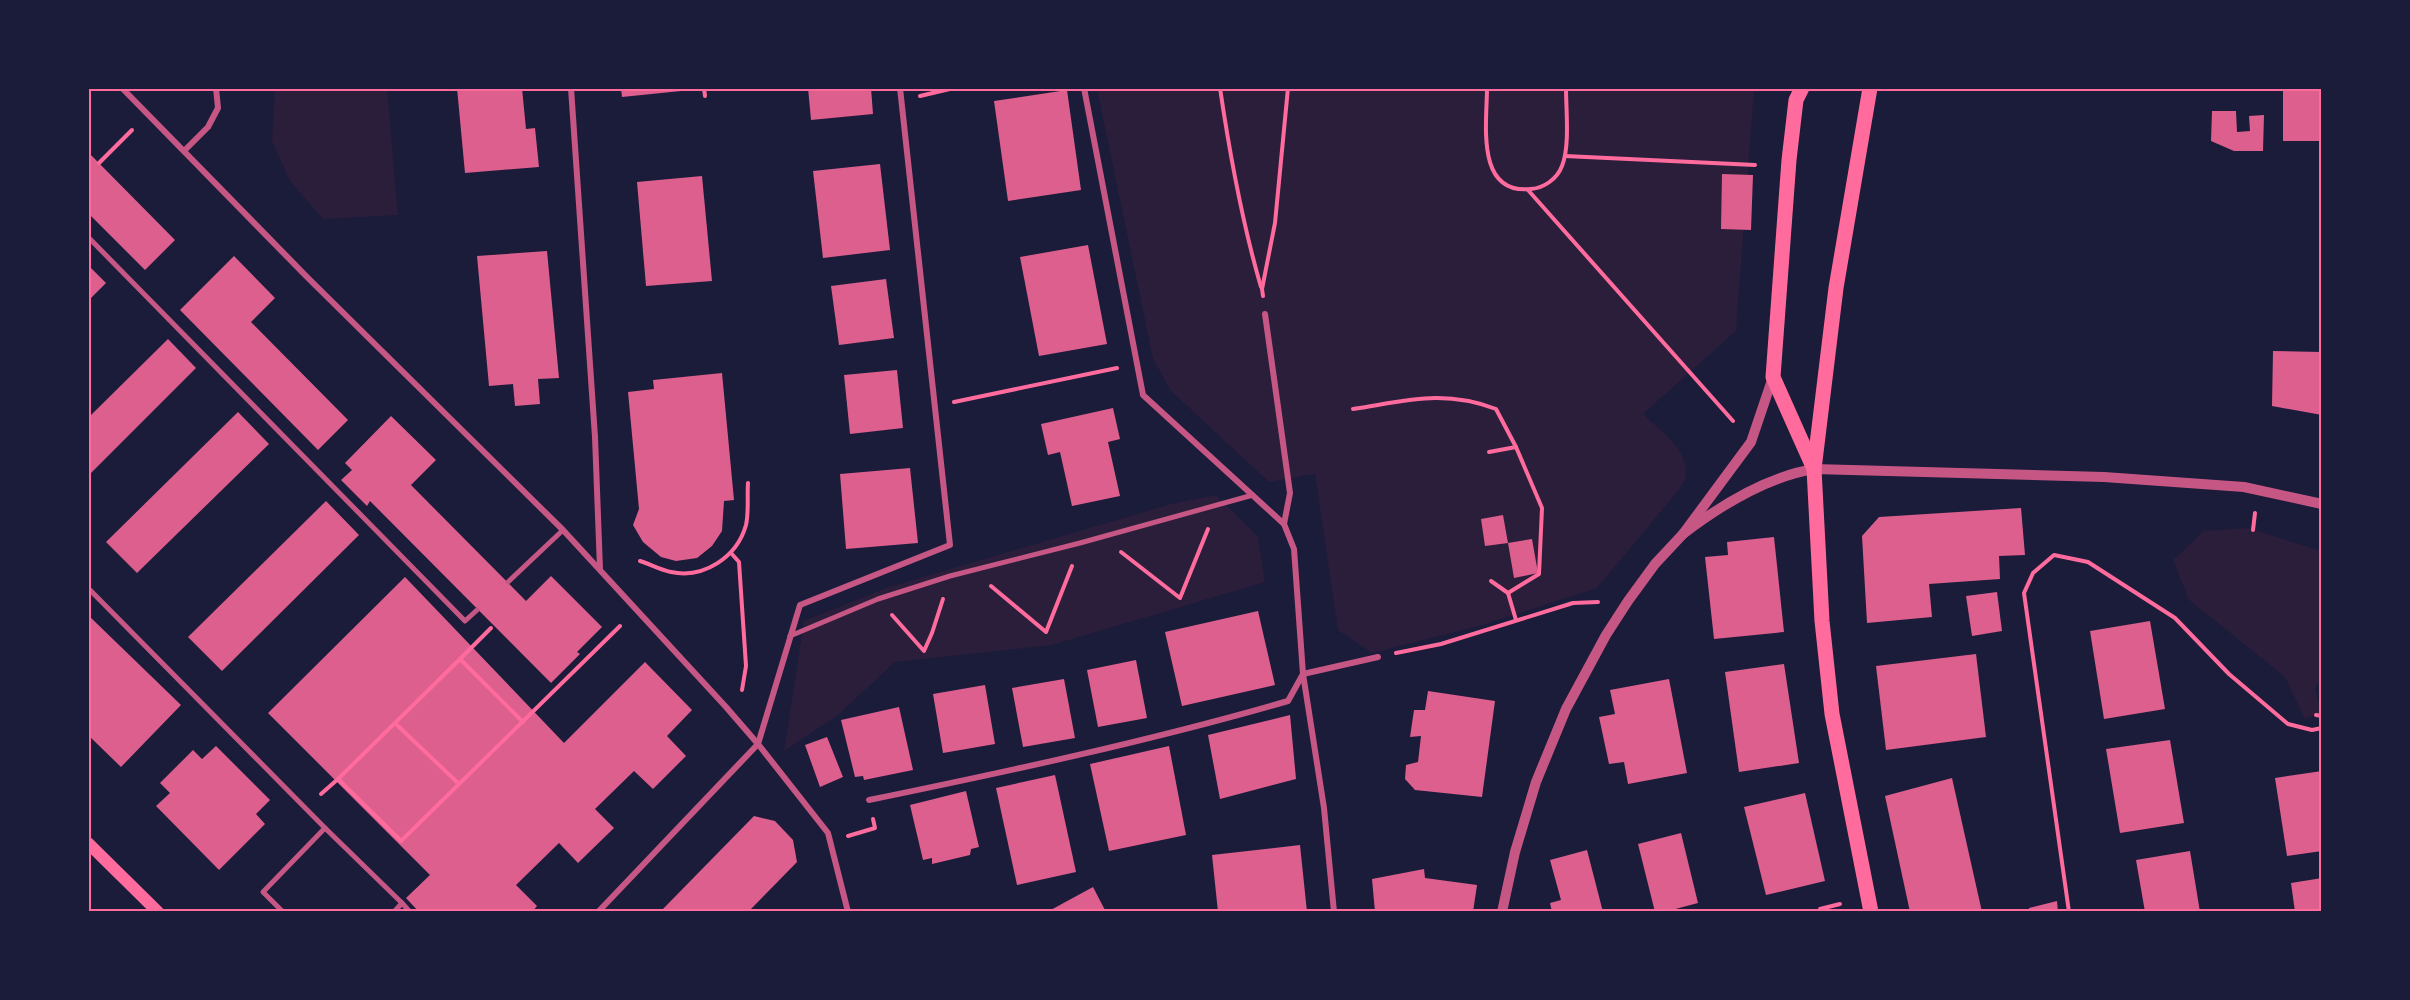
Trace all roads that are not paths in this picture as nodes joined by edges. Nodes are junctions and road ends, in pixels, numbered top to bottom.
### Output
1 (122, 88) edge
2 (216, 88) edge
3 (571, 88) edge
4 (900, 88) edge
5 (1084, 88) edge
6 (1870, 88) edge
7 (1798, 92) edge
8 (184, 150) junction
9 (88, 237) edge
10 (1265, 314) road end
11 (1773, 377) junction
12 (1814, 469) junction
13 (1253, 495) junction
14 (2322, 504) edge
15 (1284, 524) junction
16 (563, 530) junction
17 (1683, 534) junction
18 (600, 569) junction
19 (508, 582) dead end
20 (88, 588) edge
21 (477, 610) dead end
22 (790, 636) junction
23 (1378, 657) road end
24 (1303, 674) junction
25 (758, 744) junction
26 (869, 800) road end
27 (326, 828) junction
28 (88, 843) edge
29 (402, 903) junction
30 (158, 912) edge
31 (283, 912) edge
32 (394, 912) edge
33 (410, 912) edge
34 (598, 912) edge
35 (848, 912) edge
36 (1334, 912) edge
37 (1502, 912) edge
38 (1871, 912) edge

1 - 8 street
2 - 8 street
3 - 18 street
4 - 22 street
5 - 13 street
6 - 12 main road
7 - 11 main road
8 - 16 street
9 - 21 street
10 - 15 street
11 - 12 main road
11 - 17 street
12 - 14 street
12 - 17 street
12 - 38 main road
13 - 15 street
13 - 22 street
15 - 24 street
16 - 18 street
16 - 19 street
17 - 37 street
18 - 25 street
20 - 27 street
22 - 25 street
23 - 24 street
24 - 26 street
24 - 36 street
25 - 34 street
25 - 35 street
27 - 29 street
27 - 31 street
28 - 30 main road
29 - 32 street
29 - 33 street

